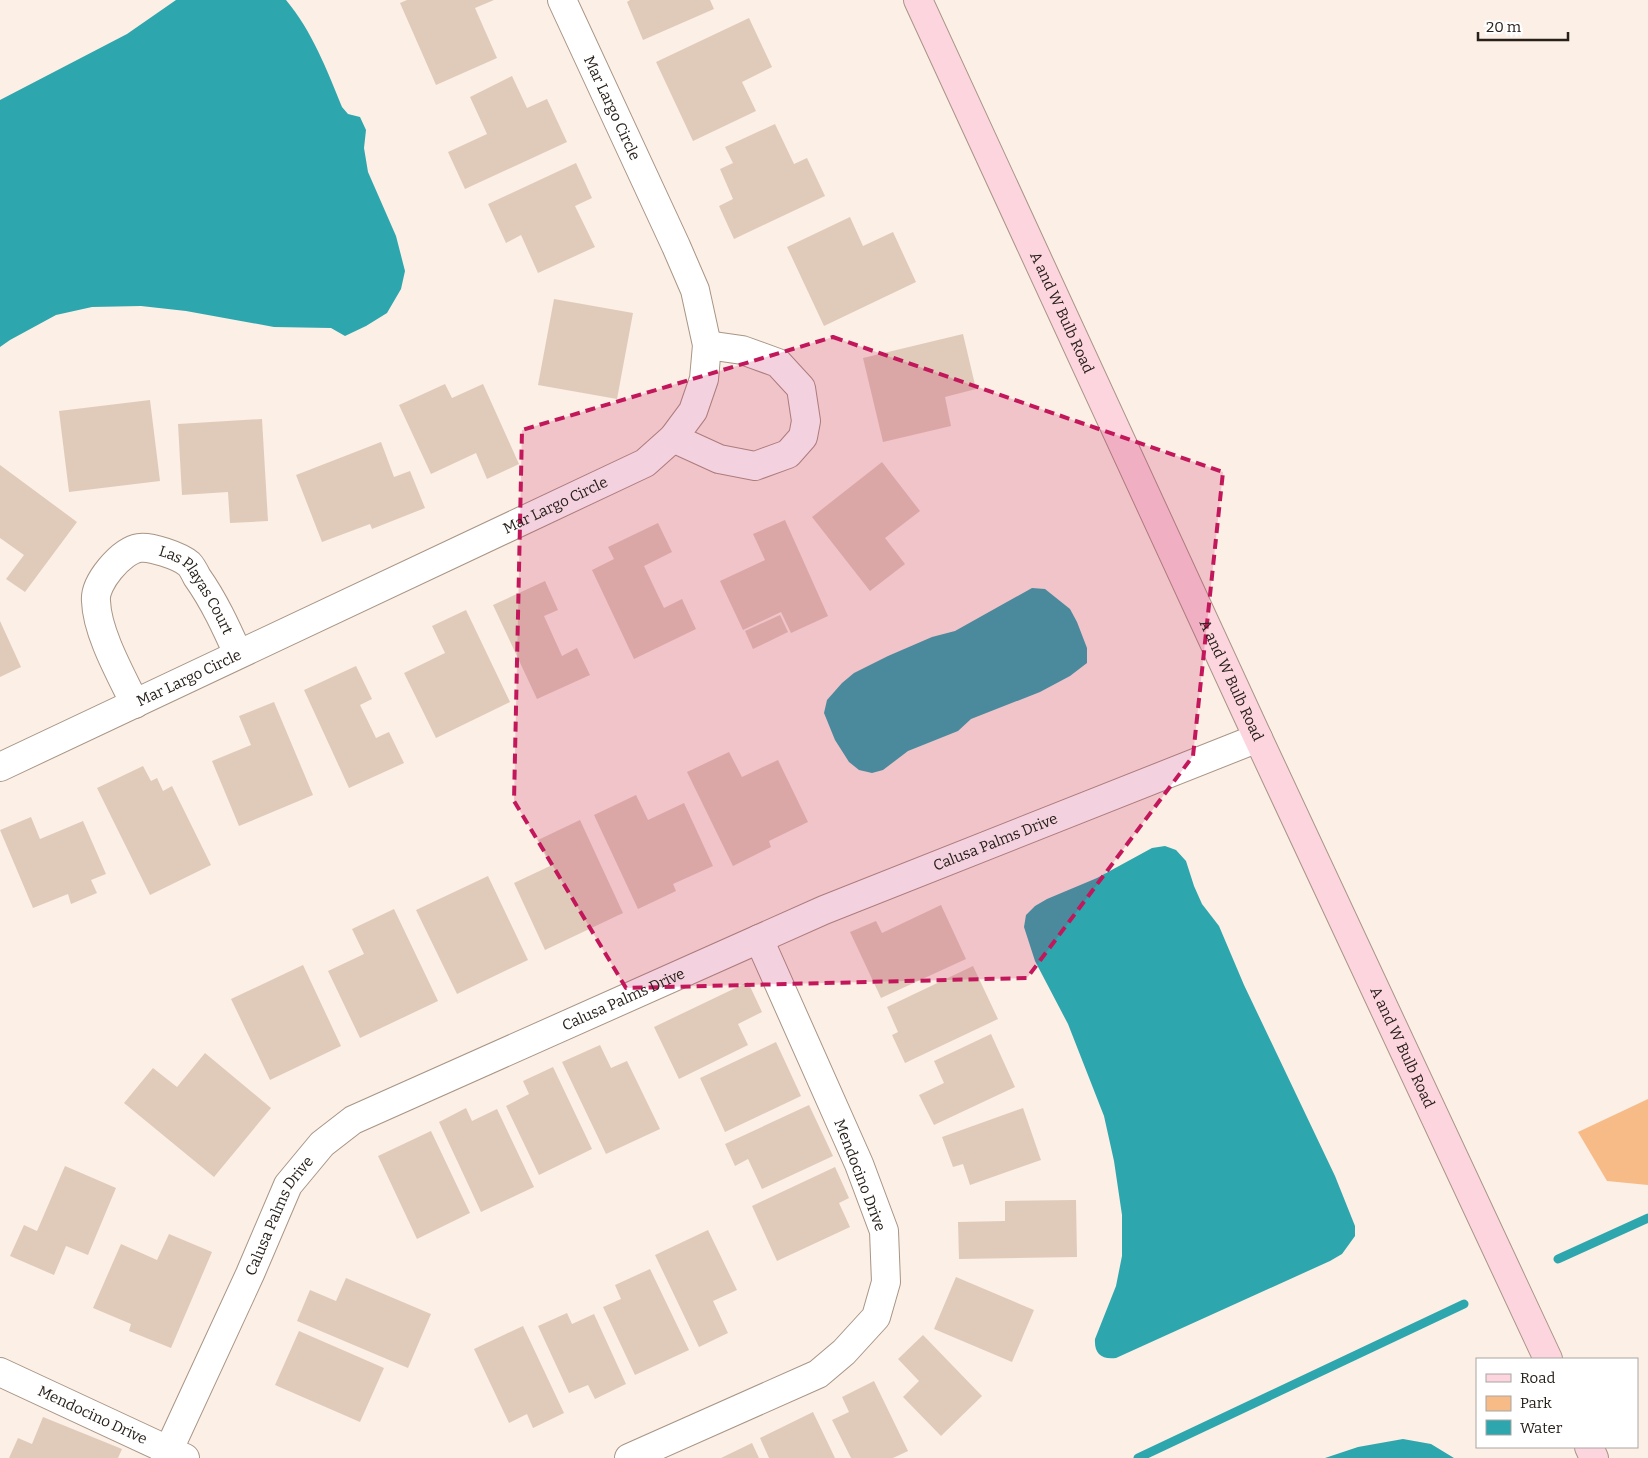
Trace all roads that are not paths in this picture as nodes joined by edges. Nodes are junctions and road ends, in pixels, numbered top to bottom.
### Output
1 (562, 0) edge
2 (918, 0) edge
3 (707, 345) junction
4 (673, 438) junction
5 (238, 654) junction
6 (135, 704) junction
7 (1258, 738) junction
8 (0, 767) edge
9 (760, 939) junction
10 (1548, 1358) edge
11 (0, 1372) edge
12 (173, 1455) edge
13 (629, 1458) edge

1 - 3 street, Mar Largo Circle
2 - 7 street, A and W Bulb Road
3 - 4 street, Mar Largo Circle
3 - 4 street
4 - 5 street, Mar Largo Circle
5 - 6 street, Mar Largo Circle
5 - 6 street, Las Playas Court
6 - 8 street, Mar Largo Circle
7 - 9 street, Calusa Palms Drive
7 - 10 street, A and W Bulb Road
9 - 12 street, Calusa Palms Drive
9 - 13 street, Mendocino Drive
11 - 12 street, Mendocino Drive

